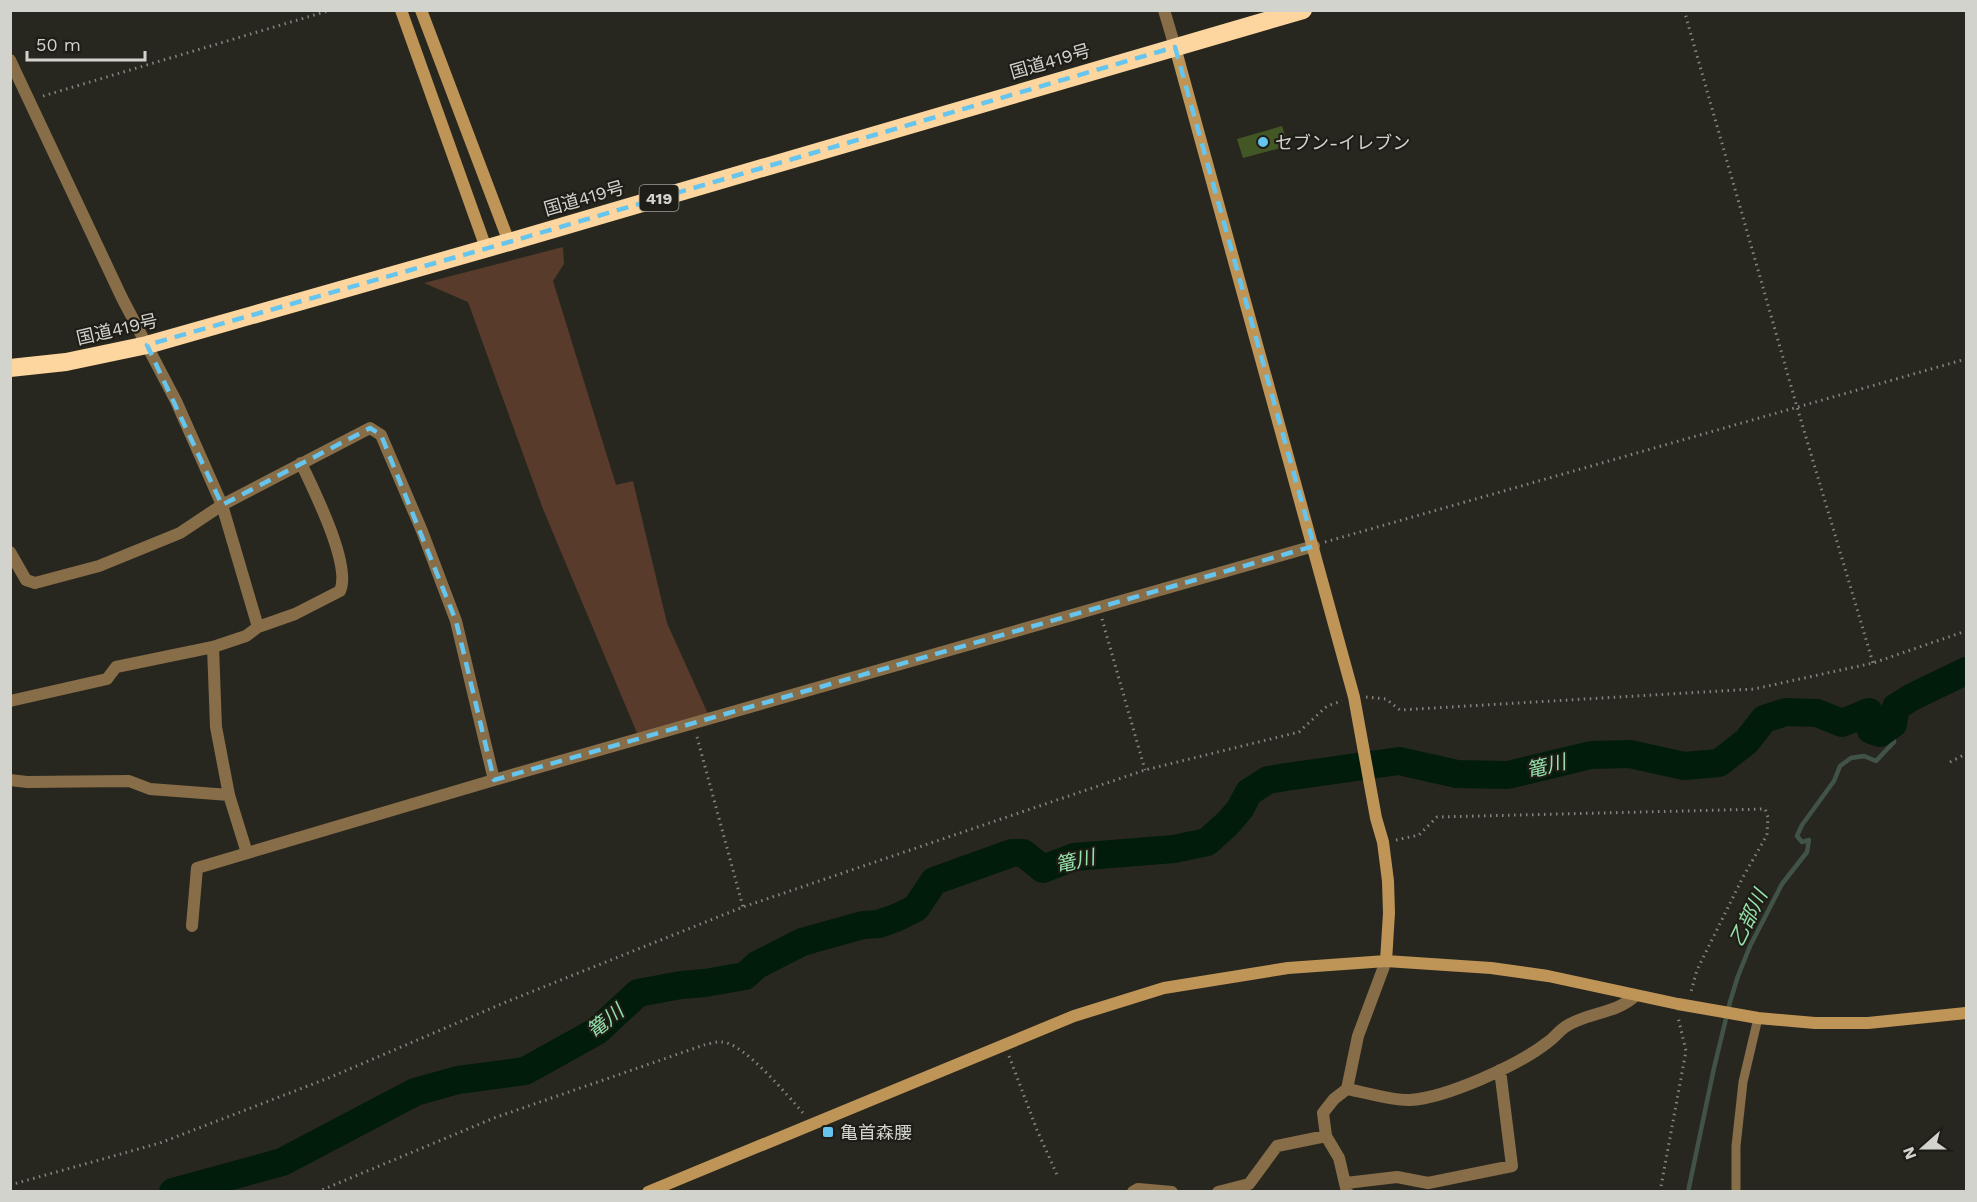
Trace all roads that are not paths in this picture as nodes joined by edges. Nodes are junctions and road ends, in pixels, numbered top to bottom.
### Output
1 (401, 10) edge
2 (421, 10) edge
3 (1164, 10) edge
4 (1303, 10) edge
5 (1175, 47) junction
6 (10, 60) edge
7 (509, 242) junction
8 (486, 248) junction
9 (147, 345) junction
10 (10, 368) edge
11 (301, 464) junction
12 (222, 505) junction
13 (1314, 546) junction
14 (10, 552) edge
15 (258, 627) junction
16 (213, 647) junction
17 (10, 701) edge
18 (10, 780) edge
19 (494, 780) junction
20 (229, 795) junction
21 (247, 853) junction
22 (192, 926) dead end
23 (1386, 961) junction
24 (1635, 996) junction
25 (1966, 1013) edge
26 (1758, 1018) junction
27 (1500, 1070) junction
28 (1347, 1089) junction
29 (1326, 1136) junction
30 (1346, 1187) edge
31 (648, 1191) edge
32 (1133, 1191) edge
33 (1172, 1191) edge
34 (1218, 1191) edge
35 (1736, 1191) edge

1 - 8 street
2 - 7 street
3 - 5 street
4 - 5 highway, 国道419号 / 419
5 - 7 highway, 国道419号 / 419
5 - 13 street
6 - 9 street
7 - 8 highway, 国道419号 / 419
8 - 9 highway, 国道419号 / 419
9 - 10 highway, 国道419号 / 419
9 - 12 street
11 - 12 street
11 - 15 street
11 - 19 street
12 - 14 street
12 - 15 street
13 - 19 street
13 - 23 street
15 - 16 street
16 - 17 street
16 - 20 street
18 - 20 street
19 - 21 street
20 - 21 street
21 - 22 street
23 - 24 street
23 - 28 street
23 - 31 street
24 - 26 street
24 - 27 street
25 - 26 street
26 - 35 lane
27 - 28 street
27 - 30 street
28 - 29 street
29 - 30 street
29 - 34 street
32 - 33 street

